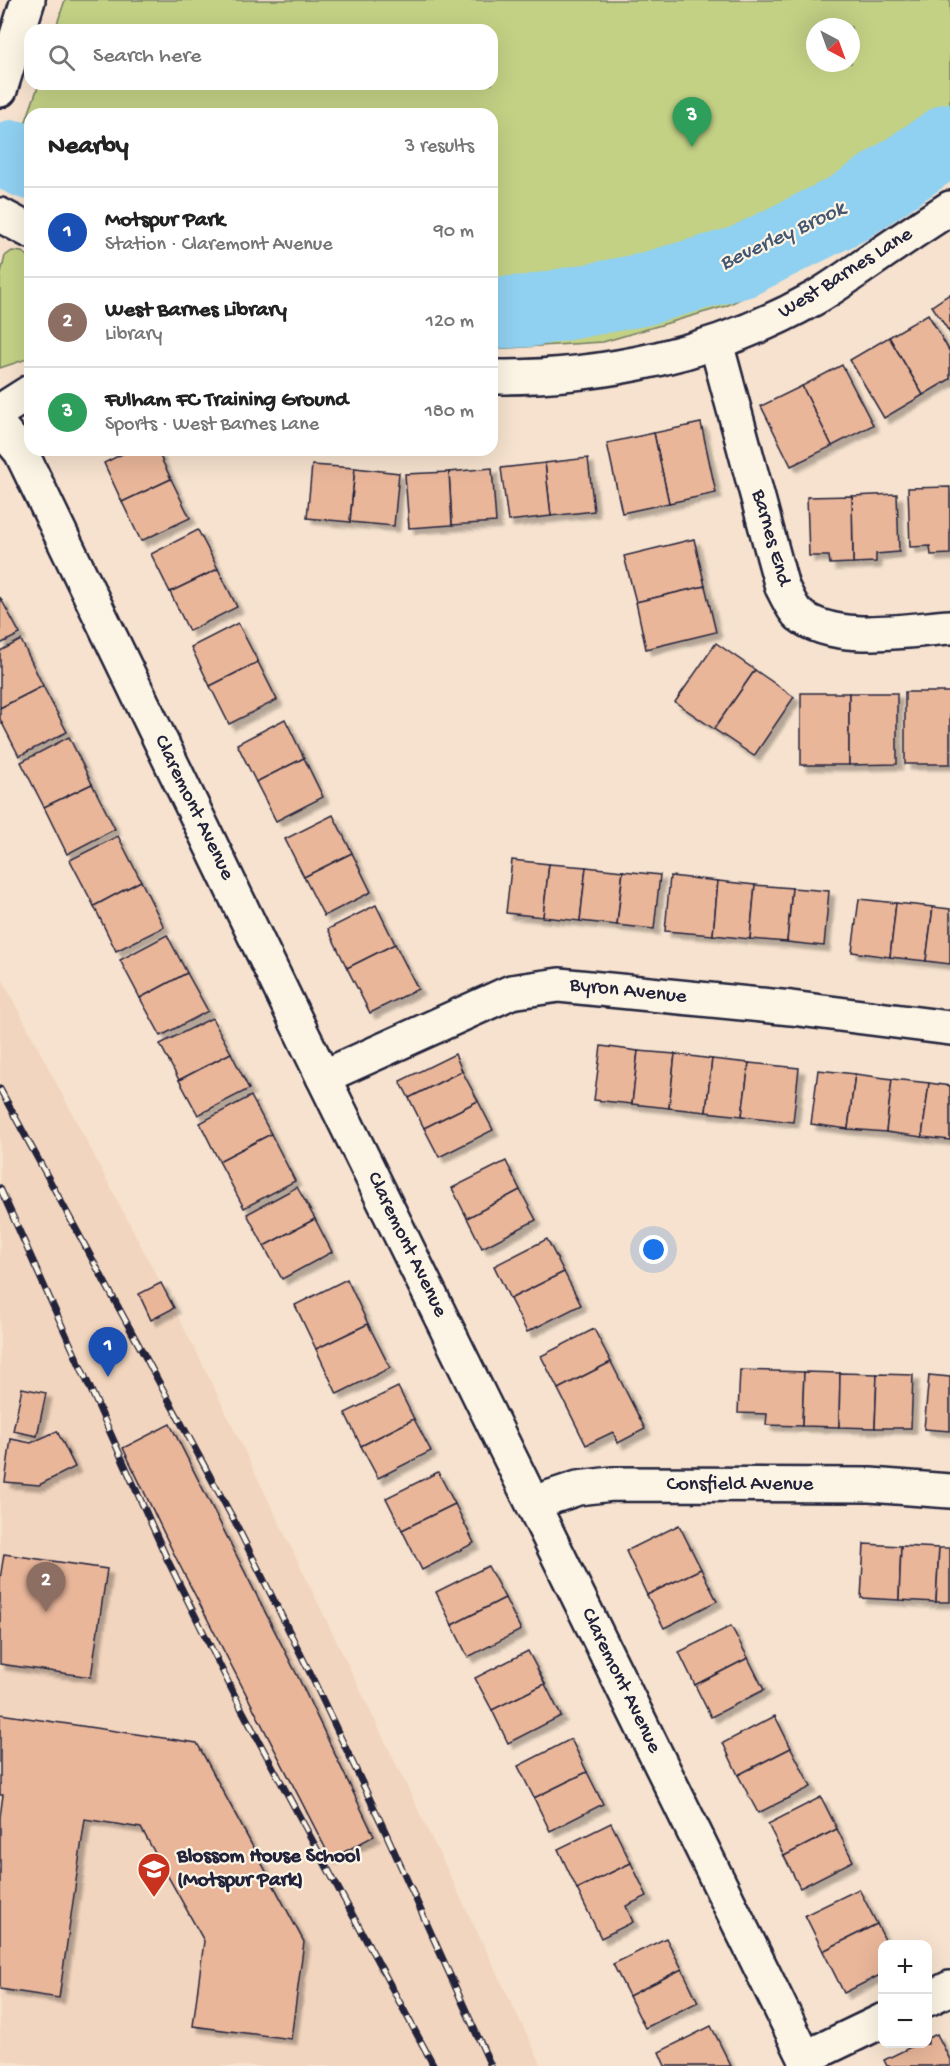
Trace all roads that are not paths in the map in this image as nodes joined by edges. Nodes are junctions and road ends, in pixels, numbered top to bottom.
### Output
1 (28, 0) edge
2 (0, 90) edge
3 (950, 208) edge
4 (0, 215) edge
5 (24, 228) edge
6 (716, 343) junction
7 (498, 377) edge
8 (24, 396) edge
9 (0, 411) edge
10 (0, 427) edge
11 (950, 627) edge
12 (950, 1028) edge
13 (323, 1077) junction
14 (950, 1491) edge
15 (533, 1503) junction
16 (950, 1988) edge
17 (932, 1997) edge
18 (878, 2023) edge
19 (807, 2062) edge

1 - 2 street
3 - 6 street, West Barnes Lane
4 - 5 street
6 - 7 street, West Barnes Lane
6 - 11 street, Barnes End
8 - 9 street
10 - 13 street, Claremont Avenue
12 - 13 street, Byron Avenue
13 - 15 street, Claremont Avenue
14 - 15 street, Consfield Avenue
15 - 19 street, Claremont Avenue
16 - 17 street
18 - 19 street

